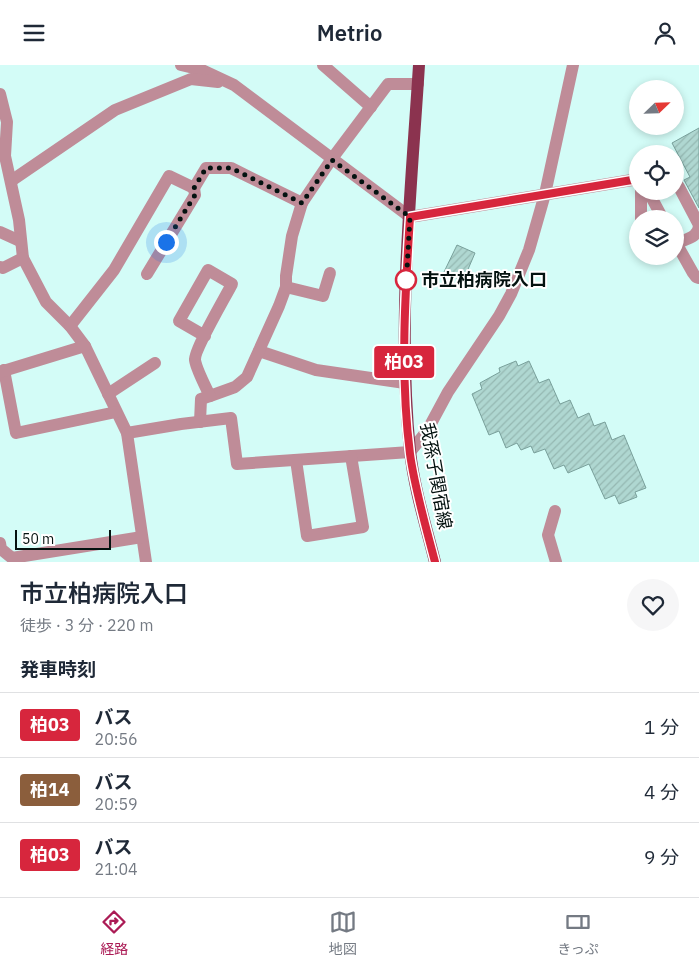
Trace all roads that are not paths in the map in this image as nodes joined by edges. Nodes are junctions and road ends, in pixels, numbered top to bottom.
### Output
1 (181, 65) edge
2 (323, 65) edge
3 (419, 65) edge
4 (573, 65) edge
5 (230, 84) junction
6 (418, 84) junction
7 (0, 94) edge
8 (371, 107) junction
9 (332, 160) junction
10 (629, 180) edge
11 (12, 181) junction
12 (194, 188) junction
13 (546, 194) junction
14 (684, 196) edge
15 (302, 203) junction
16 (410, 217) junction
17 (0, 232) edge
18 (684, 240) edge
19 (20, 241) junction
20 (22, 258) junction
21 (684, 259) edge
22 (1, 269) edge
23 (330, 273) dead end
24 (147, 274) dead end
25 (699, 278) edge
26 (286, 287) junction
27 (70, 326) junction
28 (205, 336) junction
29 (85, 346) junction
30 (259, 351) junction
31 (155, 363) dead end
32 (2, 371) edge
33 (405, 383) junction
34 (108, 395) junction
35 (210, 396) junction
36 (116, 412) junction
37 (200, 422) junction
38 (127, 433) junction
39 (410, 452) junction
40 (352, 456) junction
41 (296, 460) junction
42 (555, 511) dead end
43 (142, 537) junction
44 (0, 543) edge
45 (146, 562) edge
46 (435, 562) edge
47 (556, 562) edge

1 - 5 street
2 - 8 street
3 - 6 main road, 我孫子関宿線
4 - 13 street
5 - 9 street
5 - 11 street
6 - 8 street
6 - 16 main road, 我孫子関宿線
7 - 11 street
8 - 9 street
9 - 15 street
9 - 16 street
10 - 13 street
11 - 19 street
12 - 15 street
12 - 24 street
12 - 27 street
13 - 16 street
13 - 39 street
14 - 18 street
15 - 26 street
16 - 33 main road, 我孫子関宿線
17 - 19 street
19 - 20 street
20 - 22 street
20 - 27 street
21 - 25 street
23 - 26 street
26 - 30 street
27 - 29 street
28 - 28 street
28 - 35 street
29 - 32 street
29 - 34 street
30 - 33 street
30 - 35 street
31 - 34 street
32 - 36 street
33 - 39 main road, 我孫子関宿線
34 - 36 street
35 - 37 street
36 - 38 street
37 - 38 street
37 - 41 street
38 - 43 street
39 - 40 street
39 - 46 main road, 我孫子関宿線
40 - 41 street
40 - 41 street
42 - 47 street
43 - 44 street
43 - 45 street

